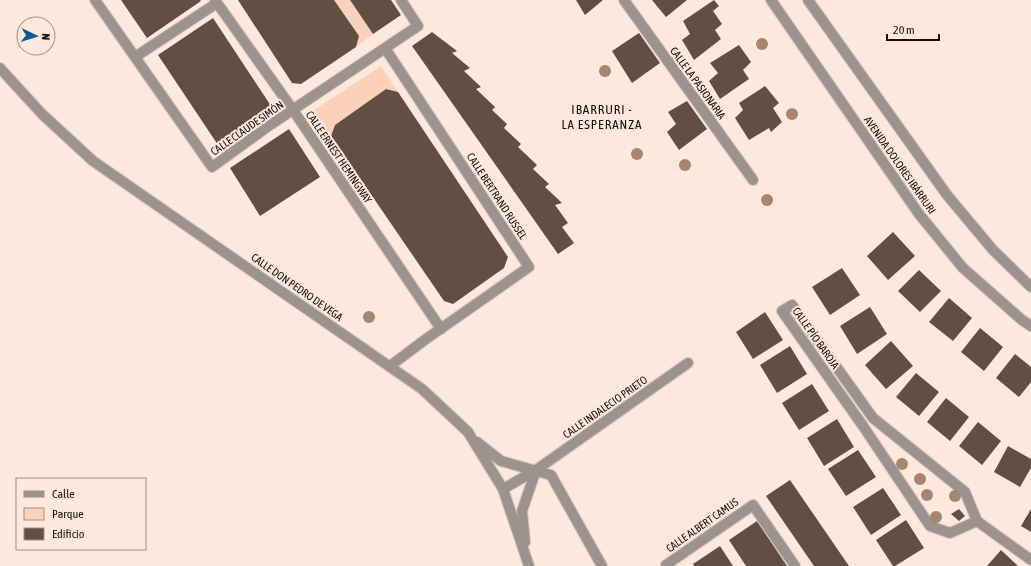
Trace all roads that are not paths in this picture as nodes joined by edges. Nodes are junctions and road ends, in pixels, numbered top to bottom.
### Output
1 (95, 0) edge
2 (401, 0) edge
3 (624, 0) edge
4 (770, 0) edge
5 (808, 0) edge
6 (216, 1) edge
7 (385, 48) junction
8 (135, 57) junction
9 (0, 68) edge
10 (293, 110) junction
11 (753, 180) dead end
12 (1031, 286) edge
13 (1031, 326) edge
14 (441, 329) junction
15 (688, 362) dead end
16 (390, 366) junction
17 (471, 436) junction
18 (536, 470) junction
19 (503, 489) junction
20 (977, 520) junction
21 (1031, 560) edge
22 (528, 562) edge
23 (602, 566) edge
24 (667, 566) edge
25 (795, 566) edge

1 - 8 street, CALLE CLAUDE SIMÓN
2 - 7 street, CALLE CLAUDE SIMÓN
3 - 11 street, CALLE LA PASIONARIA
4 - 13 street, AVENIDA DOLORES IBÁRRURI
5 - 12 street, AVENIDA DOLORES IBÁRRURI
6 - 8 street
6 - 10 street, CALLE ERNEST HEMINGWAY
7 - 10 street, CALLE CLAUDE SIMÓN
7 - 14 street, CALLE BERTRAND RUSSEL
8 - 10 street, CALLE CLAUDE SIMÓN
9 - 16 street, CALLE DON PEDRO DE VEGA
10 - 14 street, CALLE ERNEST HEMINGWAY
14 - 16 street
15 - 18 street, CALLE INDALECIO PRIETO
16 - 17 street, CALLE DON PEDRO DE VEGA
17 - 18 street
17 - 19 street, CALLE DON PEDRO DE VEGA
18 - 19 street, CALLE INDALECIO PRIETO
18 - 22 street
18 - 23 street
19 - 22 street, CALLE DON PEDRO DE VEGA
20 - 20 street, CALLE PÍO BAROJA
20 - 21 street
24 - 25 street, CALLE ALBERT CAMUS

